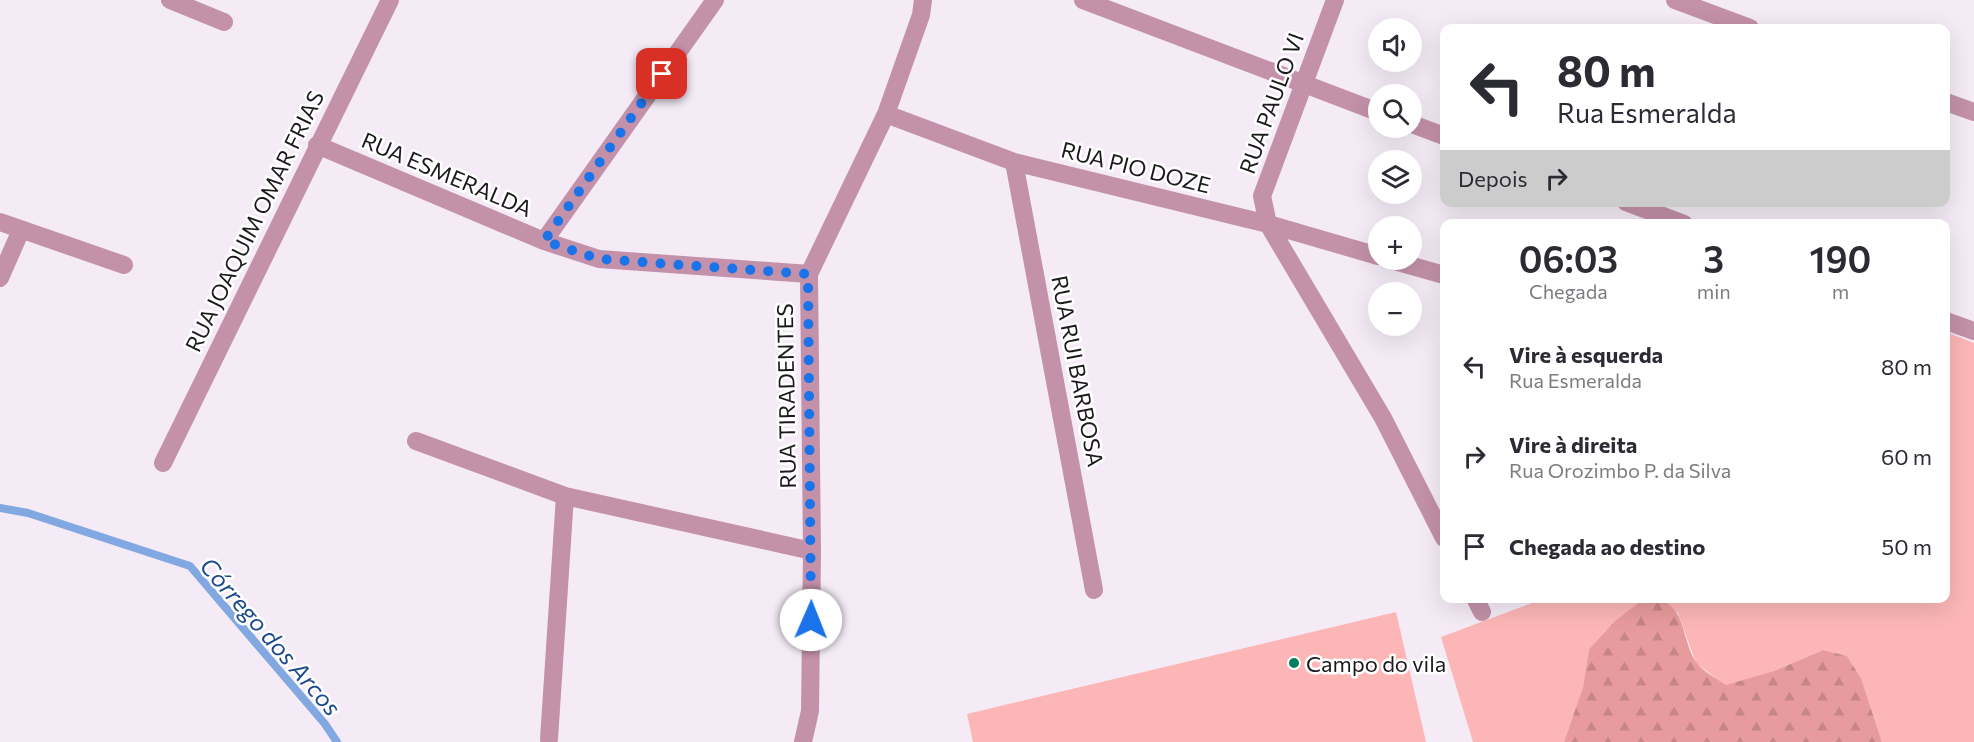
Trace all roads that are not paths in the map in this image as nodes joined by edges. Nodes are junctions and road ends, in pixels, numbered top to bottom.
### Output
1 (170, 0) edge
2 (390, 0) edge
3 (715, 0) edge
4 (923, 0) edge
5 (1083, 0) edge
6 (1335, 0) edge
7 (1676, 0) edge
8 (224, 22) dead end
9 (1739, 24) edge
10 (1304, 84) junction
11 (1950, 103) edge
12 (1368, 108) edge
13 (1974, 112) edge
14 (886, 114) junction
15 (1422, 128) edge
16 (1440, 134) edge
17 (317, 145) junction
18 (1014, 162) junction
19 (1639, 207) edge
20 (1671, 219) edge
21 (0, 222) edge
22 (1268, 224) junction
23 (21, 230) junction
24 (544, 241) junction
25 (1368, 253) edge
26 (124, 265) dead end
27 (1422, 269) edge
28 (808, 274) junction
29 (1440, 274) edge
30 (0, 278) edge
31 (1950, 322) edge
32 (1974, 331) edge
33 (416, 441) dead end
34 (163, 463) dead end
35 (565, 496) junction
36 (1440, 530) edge
37 (812, 551) junction
38 (1094, 590) dead end
39 (549, 739) dead end
40 (803, 742) edge

1 - 8 street
2 - 17 street, RUA JOAQUIM OMAR FRIAS
3 - 24 street
4 - 14 street, RUA TIRADENTES
5 - 10 street
6 - 10 street, RUA PAULO VI
7 - 9 street
10 - 12 street
10 - 22 street, RUA PAULO VI
11 - 13 street
14 - 18 street, RUA PIO DOZE
14 - 28 street, RUA TIRADENTES
15 - 16 street
17 - 24 street, RUA ESMERALDA
17 - 34 street, RUA JOAQUIM OMAR FRIAS
18 - 22 street, RUA PIO DOZE
18 - 38 street, RUA RUI BARBOSA
19 - 20 street
21 - 23 street
22 - 25 street, RUA PIO DOZE
22 - 36 street, RUA PAULO VI
23 - 26 street
23 - 30 street
24 - 28 street, RUA ESMERALDA
27 - 29 street
28 - 37 street, RUA TIRADENTES
31 - 32 street
33 - 35 street
35 - 37 street
35 - 39 street
37 - 40 street, RUA TIRADENTES

